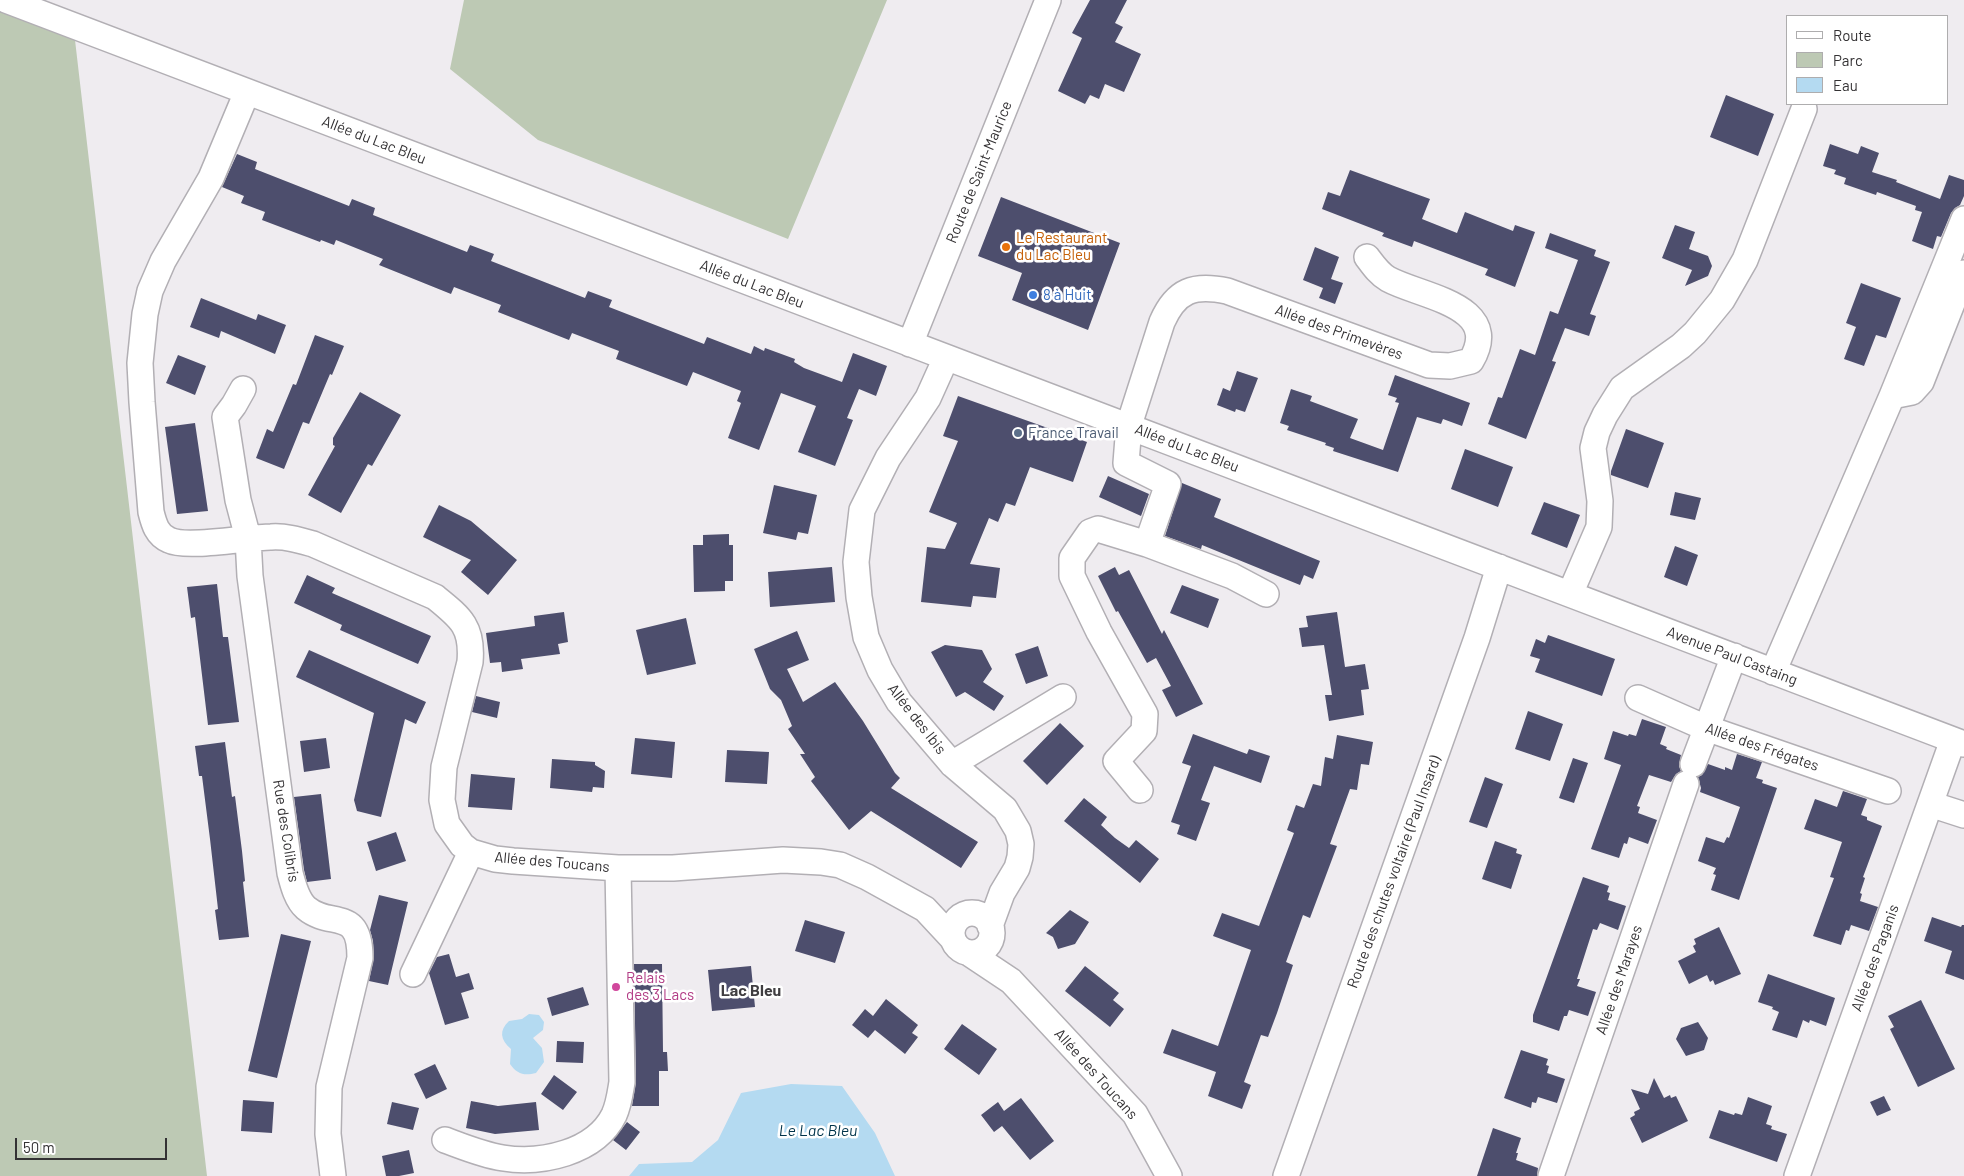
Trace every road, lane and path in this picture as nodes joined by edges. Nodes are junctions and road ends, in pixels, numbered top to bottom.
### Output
1 (6, 0) edge
2 (1048, 0) edge
3 (247, 92) junction
4 (1804, 108) dead end
5 (1964, 219) edge
6 (1367, 257) dead end
7 (1964, 273) edge
8 (910, 344) junction
9 (946, 358) junction
10 (243, 389) dead end
11 (1892, 396) junction
12 (1128, 425) junction
13 (248, 538) junction
14 (1147, 544) junction
15 (1499, 567) junction
16 (1266, 594) dead end
17 (1570, 594) junction
18 (1734, 656) junction
19 (1773, 672) junction
20 (1063, 696) dead end
21 (1638, 698) dead end
22 (1706, 728) junction
23 (1959, 742) edge
24 (952, 764) junction
25 (1140, 790) dead end
26 (1888, 791) dead end
27 (1930, 804) junction
28 (1964, 815) edge
29 (471, 852) junction
30 (618, 868) junction
31 (925, 909) junction
32 (979, 923) junction
33 (960, 945) junction
34 (413, 974) dead end
35 (1011, 981) junction
36 (445, 1140) dead end
37 (334, 1176) edge
38 (1170, 1176) edge
39 (1286, 1176) edge
40 (1551, 1176) edge
41 (1797, 1176) edge

1 - 3 street, Allée du Lac Bleu
2 - 8 street, Route de Saint-Maurice
3 - 8 street, Allée du Lac Bleu
3 - 13 street
4 - 17 street
5 - 11 street
6 - 12 street, Allée des Primevères
7 - 11 street
8 - 9 street, Allée du Lac Bleu
9 - 12 street, Allée du Lac Bleu
9 - 24 street, Allée des Ibis
10 - 13 street, Rue des Colibris
11 - 19 street
12 - 14 street
12 - 15 street, Allée du Lac Bleu
13 - 29 street
13 - 37 street, Rue des Colibris
14 - 16 street
14 - 25 street
15 - 17 street, Avenue Paul Castaing
15 - 39 street, Route des chutes voltaire (Paul Insard)
17 - 18 street, Avenue Paul Castaing
18 - 19 street, Avenue Paul Castaing
18 - 22 street, Allée des Marayes
19 - 23 street, Avenue Paul Castaing
20 - 24 street
21 - 22 street, Allée des Frégates
22 - 26 street, Allée des Frégates
22 - 40 street, Allée des Marayes
23 - 27 street, Allée des Paganis
24 - 32 street, Allée des Ibis
27 - 28 street
27 - 41 street, Allée des Paganis
29 - 30 street, Allée des Toucans
29 - 34 street
30 - 31 street, Allée des Toucans
30 - 36 street
31 - 32 street, Allée des Toucans
31 - 33 street, Allée des Toucans
32 - 33 street, Allée des Ibis
32 - 33 street
32 - 35 street, Allée des Toucans
33 - 35 street, Allée des Toucans
35 - 38 street, Allée des Toucans

